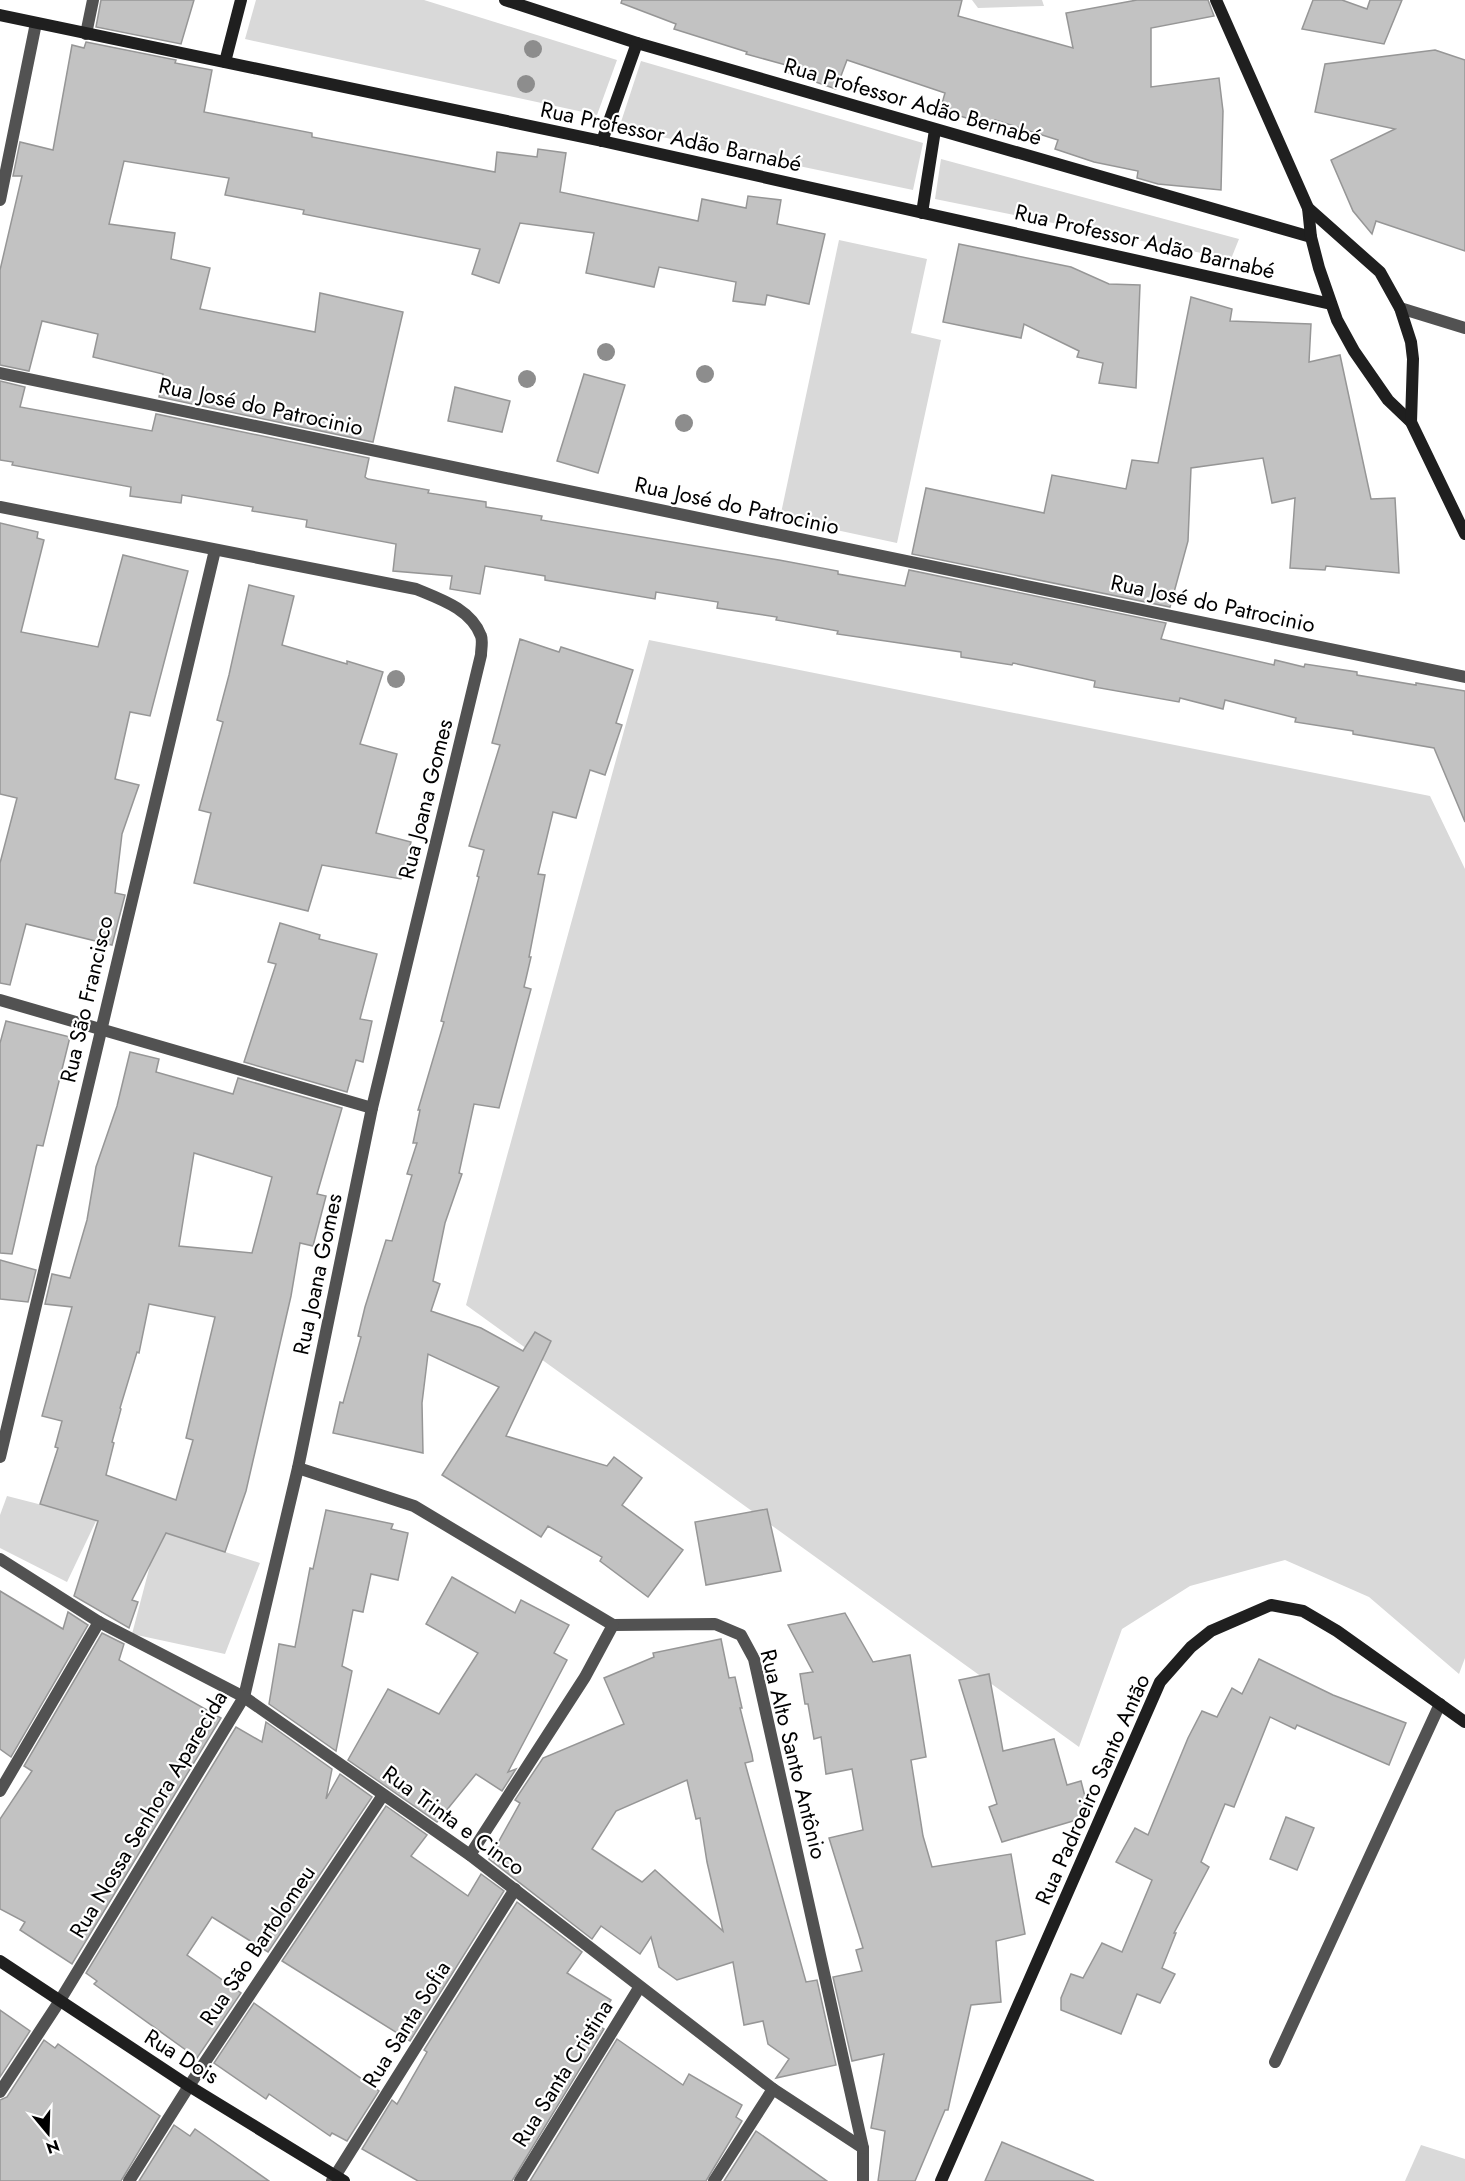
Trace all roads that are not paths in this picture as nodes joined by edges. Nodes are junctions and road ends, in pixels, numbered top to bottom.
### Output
1 (93, 0) edge
2 (241, 0) edge
3 (505, 0) edge
4 (1216, 0) edge
5 (0, 15) edge
6 (36, 23) junction
7 (86, 34) junction
8 (637, 44) junction
9 (225, 62) junction
10 (935, 130) junction
11 (602, 141) junction
12 (0, 200) edge
13 (1308, 208) junction
14 (922, 213) junction
15 (1311, 237) junction
16 (1330, 304) junction
17 (1400, 308) junction
18 (1465, 328) edge
19 (0, 373) edge
20 (1412, 422) junction
21 (0, 507) edge
22 (1465, 534) edge
23 (215, 550) junction
24 (1465, 677) edge
25 (0, 1000) edge
26 (100, 1030) junction
27 (372, 1108) junction
28 (0, 1457) edge
29 (298, 1468) junction
30 (0, 1559) edge
31 (99, 1622) junction
32 (614, 1625) junction
33 (244, 1697) junction
34 (1440, 1704) junction
35 (1465, 1722) edge
36 (0, 1791) edge
37 (383, 1795) junction
38 (470, 1855) junction
39 (515, 1889) junction
40 (0, 1961) edge
41 (639, 1988) junction
42 (59, 2002) junction
43 (1275, 2062) dead end
44 (189, 2086) junction
45 (773, 2089) junction
46 (0, 2092) edge
47 (863, 2148) junction
48 (337, 2179) edge
49 (129, 2181) edge
50 (520, 2181) edge
51 (714, 2181) edge
52 (863, 2181) edge
53 (941, 2181) edge

1 - 7 street
2 - 9 street
3 - 8 street, Rua Professor Adão Bernabé
4 - 13 street
5 - 6 street, Rua Professor Adão Barnabé
6 - 7 street, Rua Professor Adão Barnabé
6 - 12 street
7 - 9 street, Rua Professor Adão Barnabé
8 - 10 street, Rua Professor Adão Bernabé
8 - 11 street
9 - 11 street, Rua Professor Adão Barnabé
10 - 14 street
10 - 15 street, Rua Professor Adão Bernabé
11 - 14 street, Rua Professor Adão Barnabé
13 - 15 street
13 - 17 street
14 - 16 street, Rua Professor Adão Barnabé
15 - 16 street
16 - 20 street
17 - 18 street
17 - 20 street
19 - 24 street, Rua José do Patrocinio
20 - 22 street
21 - 23 street, Rua Joana Gomes
23 - 26 street, Rua São Francisco
23 - 27 street, Rua Joana Gomes
25 - 26 street
26 - 27 street
26 - 28 street, Rua São Francisco
27 - 29 street, Rua Joana Gomes
29 - 32 street
29 - 33 street, Rua Nossa Senhora Aparecida
30 - 31 street, Rua Trinta e Cinco
31 - 33 street, Rua Trinta e Cinco
31 - 36 street
32 - 38 street
32 - 47 street, Rua Alto Santo Antônio
33 - 37 street, Rua Trinta e Cinco
33 - 42 street, Rua Nossa Senhora Aparecida
34 - 35 street, Rua Padroeiro Santo Antão
34 - 43 street
34 - 53 street, Rua Padroeiro Santo Antão
37 - 38 street, Rua Trinta e Cinco
37 - 44 street, Rua São Bartolomeu
38 - 39 street, Rua Trinta e Cinco
39 - 41 street, Rua Trinta e Cinco
39 - 48 street, Rua Santa Sofia
40 - 42 street, Rua Dois
41 - 45 street, Rua Trinta e Cinco
41 - 50 street, Rua Santa Cristina
42 - 44 street, Rua Dois
42 - 46 street, Rua Nossa Senhora Aparecida
44 - 48 street, Rua Dois
44 - 49 street, Rua São Bartolomeu
45 - 47 street, Rua Trinta e Cinco
45 - 51 street
47 - 52 street, Rua Alto Santo Antônio

